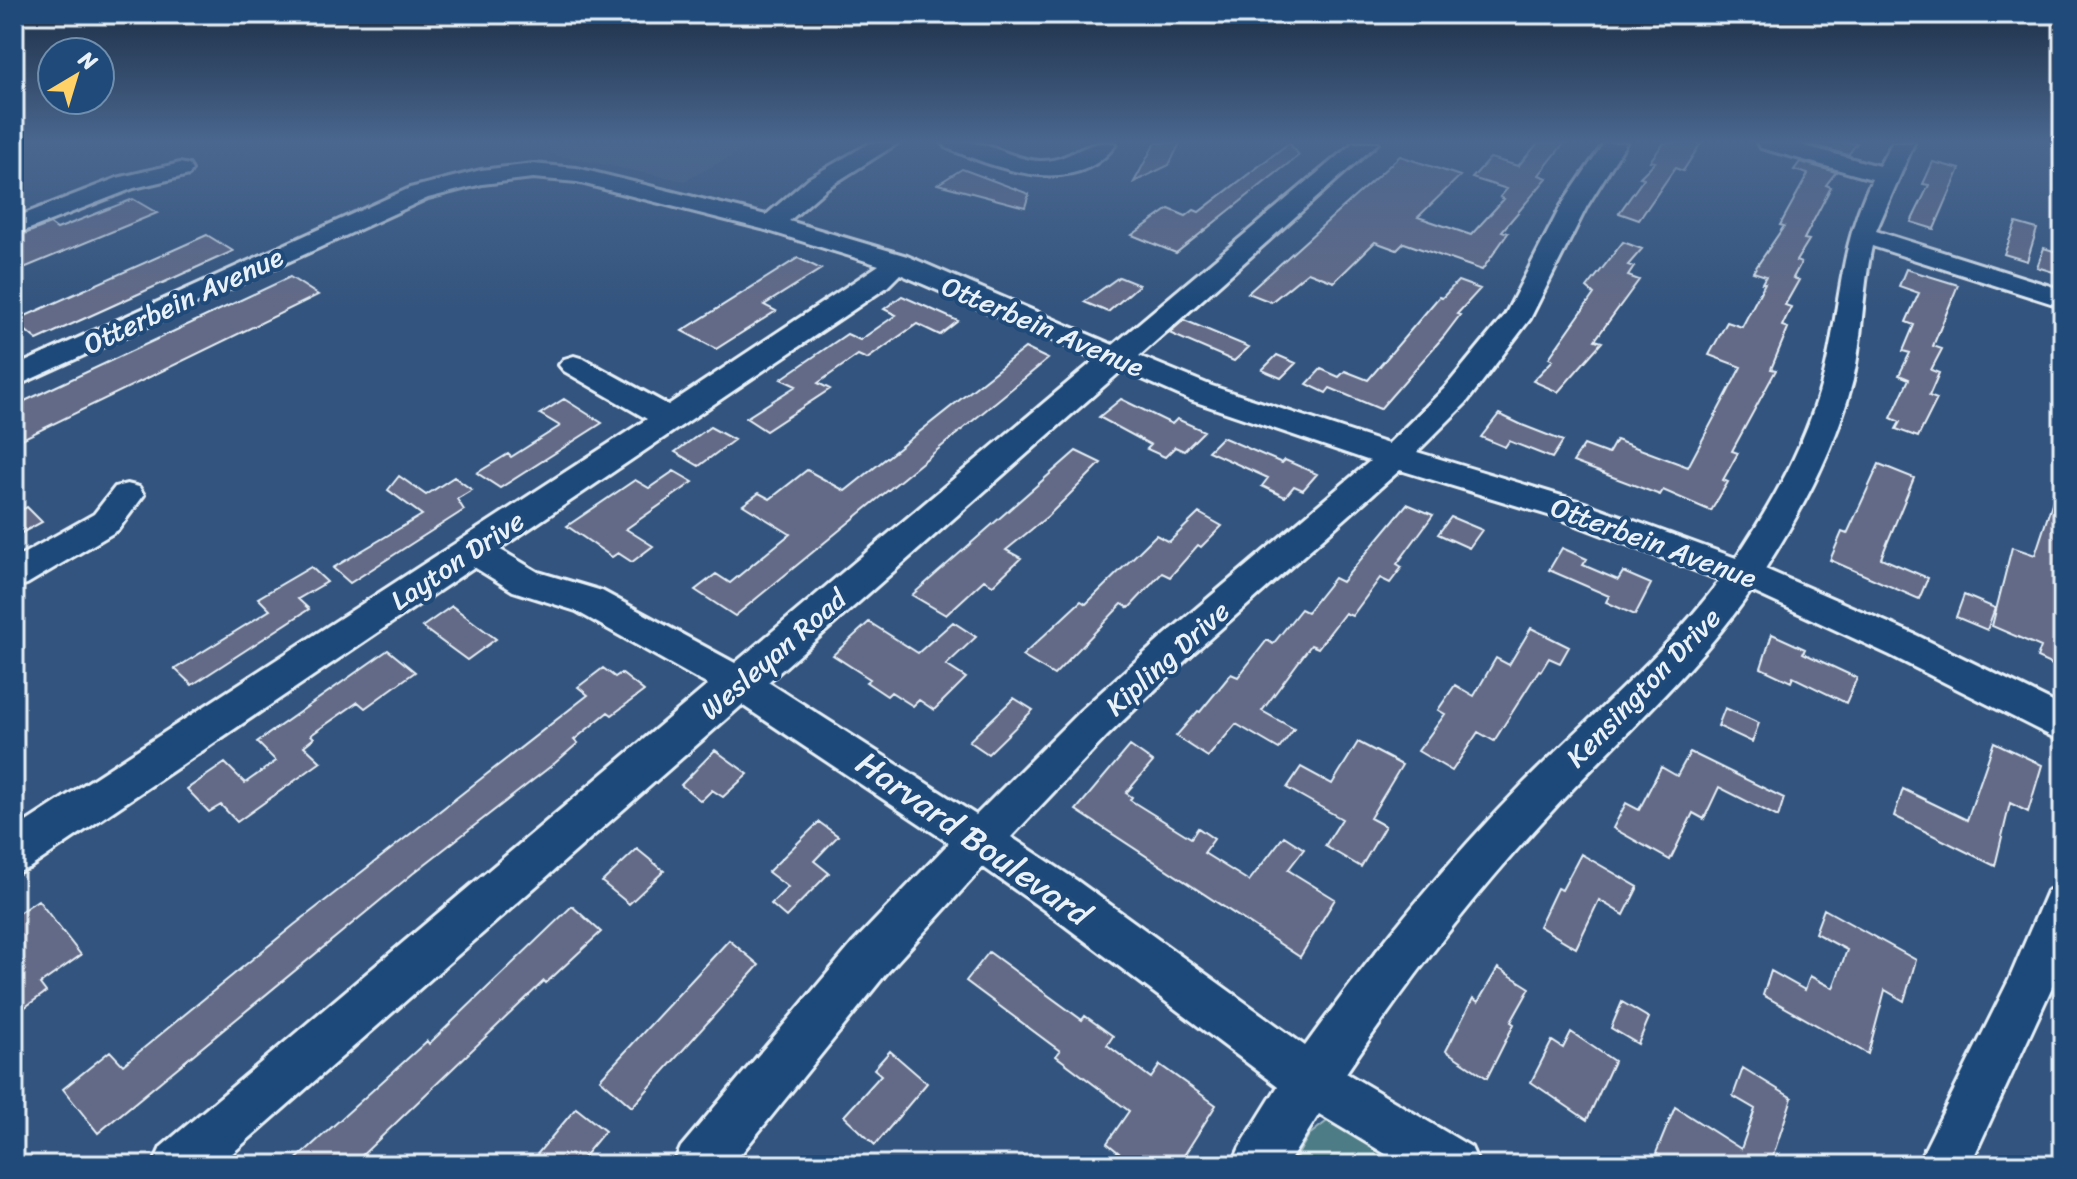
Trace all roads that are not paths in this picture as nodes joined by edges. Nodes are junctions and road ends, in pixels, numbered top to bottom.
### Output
1 (88, 198) edge
2 (408, 198) edge
3 (672, 198) edge
4 (801, 198) edge
5 (1303, 198) edge
6 (1579, 198) edge
7 (1879, 198) edge
8 (771, 224) junction
9 (14, 227) edge
10 (1864, 235) junction
11 (898, 262) junction
12 (2063, 299) edge
13 (1116, 359) junction
14 (574, 365) dead end
15 (14, 378) edge
16 (669, 418) junction
17 (1395, 458) junction
18 (127, 495) dead end
19 (474, 548) junction
20 (1743, 574) junction
21 (14, 575) edge
22 (738, 684) junction
23 (2063, 726) edge
24 (981, 839) junction
25 (14, 854) edge
26 (2063, 906) edge
27 (1312, 1081) junction
28 (179, 1165) edge
29 (699, 1165) edge
30 (1258, 1165) edge
31 (1453, 1165) edge
32 (1943, 1165) edge

1 - 9 street
2 - 15 street, Otterbein Avenue
3 - 8 street, Otterbein Avenue
4 - 8 street
5 - 13 street, Wesleyan Road
6 - 17 street, Kipling Drive
7 - 10 street, Kensington Drive
8 - 11 street, Otterbein Avenue
10 - 12 street
10 - 20 street, Kensington Drive
11 - 13 street, Otterbein Avenue
11 - 16 street, Layton Drive
13 - 17 street, Otterbein Avenue
13 - 22 street, Wesleyan Road
14 - 16 street
16 - 19 street, Layton Drive
17 - 20 street, Otterbein Avenue
17 - 24 street, Kipling Drive
18 - 21 street
19 - 22 street, Harvard Boulevard
19 - 25 street, Layton Drive
20 - 23 street, Otterbein Avenue
20 - 27 street, Kensington Drive
22 - 24 street, Harvard Boulevard
22 - 28 street, Wesleyan Road
24 - 27 street, Harvard Boulevard
24 - 29 street, Kipling Drive
26 - 32 street
27 - 30 street, Kensington Drive
27 - 31 street, Harvard Boulevard

